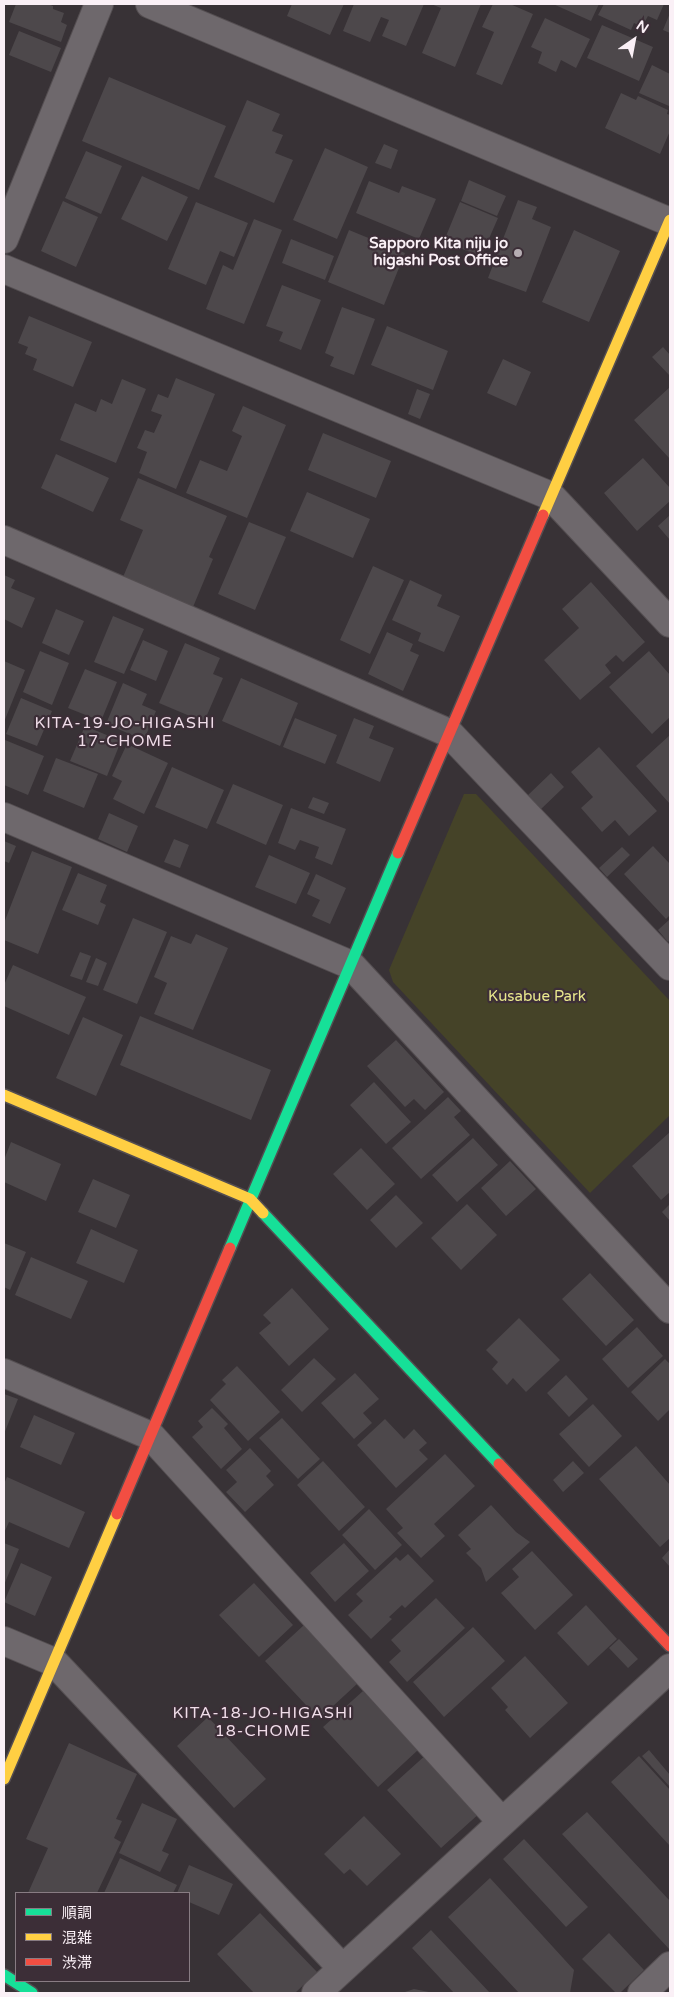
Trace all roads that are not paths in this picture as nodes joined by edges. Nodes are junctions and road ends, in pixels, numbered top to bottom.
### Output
1 (99, 4) edge
2 (150, 4) edge
3 (670, 221) edge
4 (4, 239) edge
5 (4, 269) edge
6 (551, 496) junction
7 (4, 540) edge
8 (670, 623) edge
9 (449, 733) junction
10 (4, 816) edge
11 (669, 963) edge
12 (351, 965) junction
13 (4, 1095) edge
14 (250, 1199) junction
15 (670, 1309) edge
16 (4, 1373) edge
17 (151, 1436) junction
18 (4, 1641) edge
19 (670, 1646) edge
20 (54, 1662) junction
21 (670, 1668) edge
22 (4, 1780) edge
23 (502, 1822) junction
24 (670, 1966) edge
25 (342, 1968) junction
26 (4, 1975) edge
27 (32, 1993) edge
28 (316, 1993) edge
29 (642, 1993) edge

1 - 4 street
2 - 3 street
3 - 6 street
5 - 6 street
6 - 8 street
6 - 9 street
7 - 9 street
9 - 11 street
9 - 12 street
10 - 12 street
12 - 14 street
12 - 15 street
13 - 14 street
14 - 17 street
14 - 19 street
16 - 17 street
17 - 20 street
17 - 23 street
18 - 20 street
20 - 22 street
20 - 25 street
21 - 23 street
23 - 25 street
24 - 29 street
25 - 28 street
26 - 27 street

